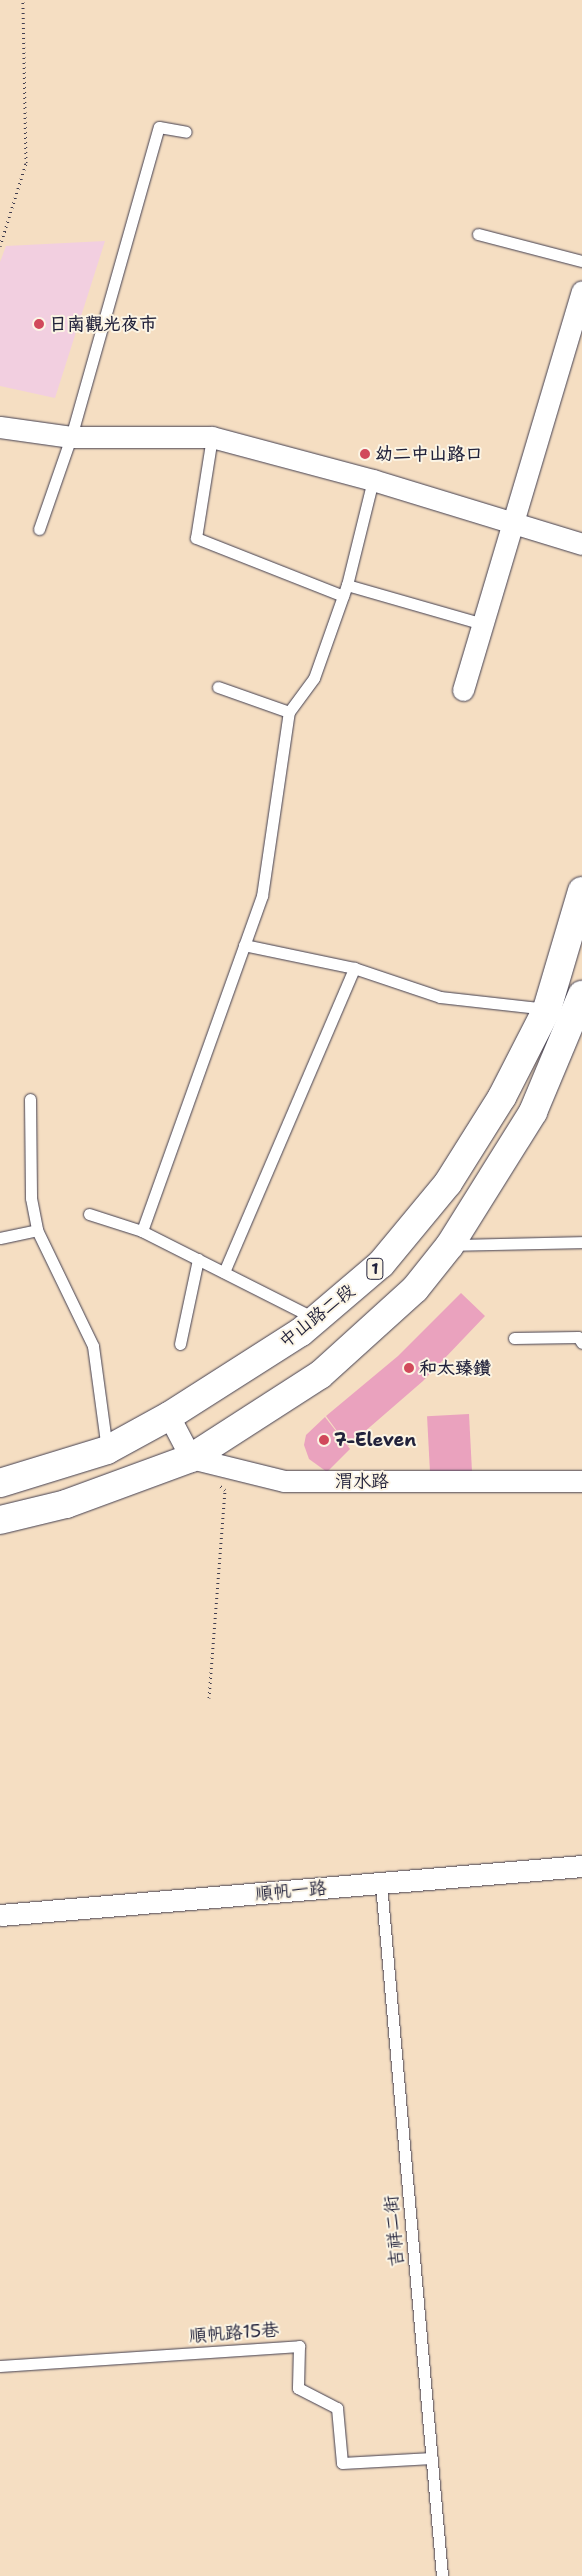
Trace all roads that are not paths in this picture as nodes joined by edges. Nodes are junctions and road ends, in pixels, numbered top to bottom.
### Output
1 (186, 132) dead end
2 (478, 234) dead end
3 (582, 261) edge
4 (582, 291) edge
5 (0, 427) edge
6 (71, 437) junction
7 (212, 437) junction
8 (373, 480) junction
9 (515, 523) junction
10 (39, 529) dead end
11 (582, 544) edge
12 (345, 591) junction
13 (483, 624) junction
14 (218, 687) dead end
15 (463, 690) dead end
16 (289, 712) junction
17 (582, 891) edge
18 (244, 945) junction
19 (354, 968) junction
20 (582, 995) edge
21 (547, 1008) junction
22 (30, 1099) dead end
23 (90, 1214) dead end
24 (37, 1230) junction
25 (142, 1230) junction
26 (0, 1238) edge
27 (582, 1242) edge
28 (450, 1245) junction
29 (198, 1259) junction
30 (224, 1272) junction
31 (316, 1319) junction
32 (514, 1338) dead end
33 (582, 1343) edge
34 (180, 1344) dead end
35 (169, 1416) junction
36 (107, 1450) junction
37 (191, 1458) junction
38 (582, 1481) edge
39 (0, 1483) edge
40 (0, 1520) edge
41 (582, 1866) edge
42 (381, 1884) junction
43 (0, 1915) edge
44 (0, 2366) edge
45 (432, 2458) junction
46 (442, 2576) edge

1 - 6 lane
2 - 3 lane
4 - 9 street
5 - 6 street
6 - 7 street
6 - 10 lane
7 - 8 street
7 - 12 lane
8 - 9 street
8 - 12 lane
9 - 11 street
9 - 13 street
12 - 13 lane
12 - 16 lane
13 - 15 street
14 - 16 lane
16 - 18 lane
17 - 21 main road, 中山路二段 / 1
18 - 19 lane
18 - 25 lane
19 - 21 lane
19 - 30 lane
20 - 28 main road, 1
21 - 31 main road, 中山路二段 / 1
22 - 24 lane
23 - 25 lane
24 - 26 lane
24 - 36 lane
25 - 29 lane
27 - 28 lane
28 - 37 main road, 1
29 - 30 lane
29 - 34 lane
30 - 31 lane
31 - 35 main road, 中山路二段 / 1
32 - 33 lane
35 - 36 main road, 中山路二段 / 1
35 - 37 street
36 - 39 main road, 中山路二段 / 1
37 - 38 street, 渭水路
37 - 40 main road, 1
41 - 42 street, 順帆一路
42 - 43 street, 順帆一路
42 - 45 lane, 吉祥二街
44 - 45 lane, 順帆路15巷
45 - 46 lane, 吉祥二街

